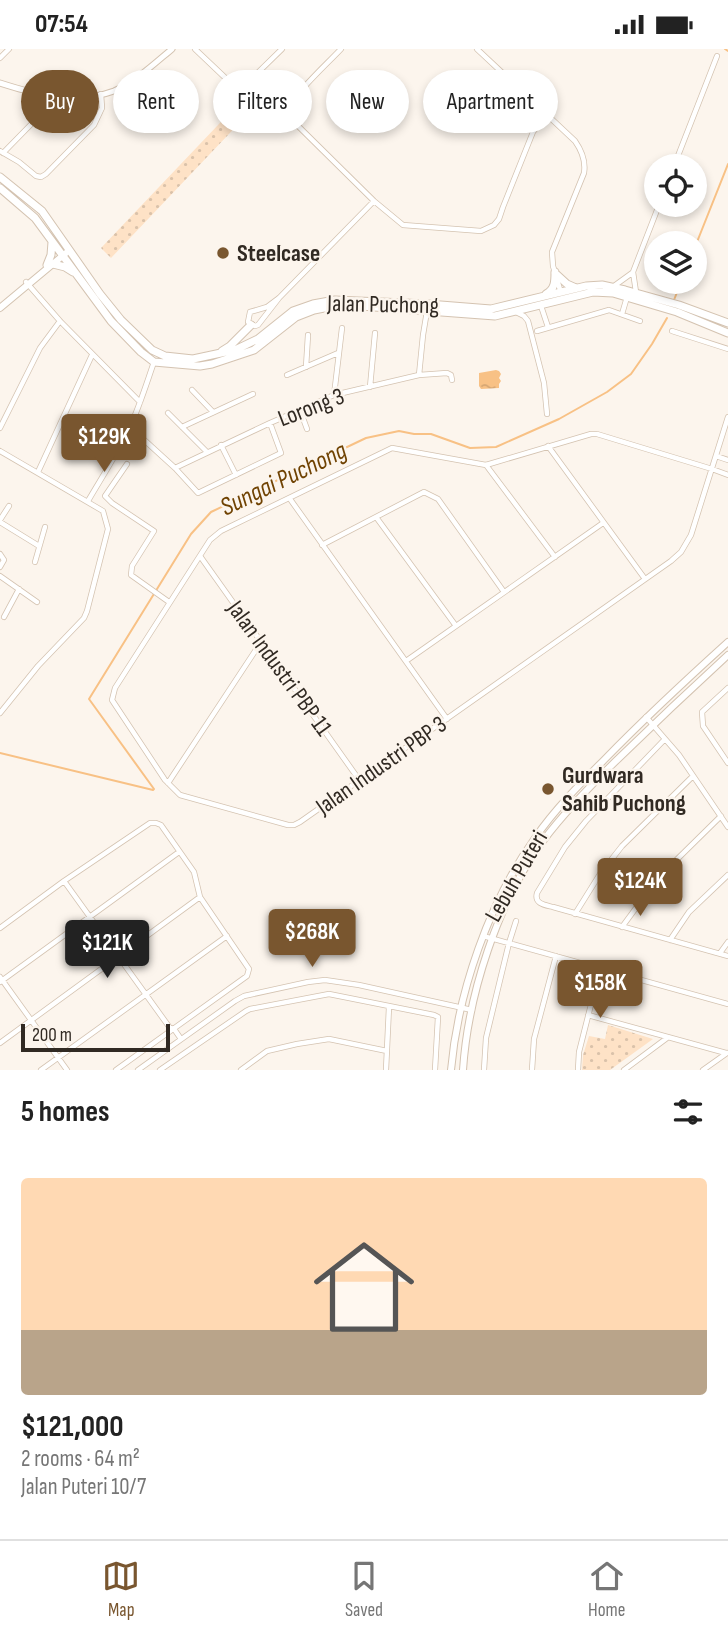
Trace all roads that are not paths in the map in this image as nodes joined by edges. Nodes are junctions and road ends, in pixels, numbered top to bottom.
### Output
1 (9, 49) edge
2 (172, 49) edge
3 (195, 49) edge
4 (282, 49) edge
5 (341, 49) edge
6 (477, 49) edge
7 (717, 56) dead end
8 (0, 58) edge
9 (499, 70) edge
10 (1, 85) edge
11 (21, 91) edge
12 (101, 95) joint
13 (558, 126) edge
14 (21, 133) edge
15 (533, 133) edge
16 (2, 152) edge
17 (679, 154) edge
18 (0, 177) edge
19 (2, 190) edge
20 (0, 199) edge
21 (374, 201) junction
22 (654, 217) edge
23 (51, 239) junction
24 (69, 249) junction
25 (62, 255) junction
26 (50, 265) junction
27 (555, 272) junction
28 (632, 272) junction
29 (76, 274) junction
30 (27, 283) junction
31 (614, 287) junction
32 (577, 288) junction
33 (636, 292) junction
34 (562, 296) junction
35 (627, 297) junction
36 (279, 298) junction
37 (0, 303) edge
38 (537, 304) junction
39 (662, 304) junction
40 (0, 308) edge
41 (678, 309) junction
42 (428, 310) junction
43 (516, 312) junction
44 (622, 314) junction
45 (60, 321) junction
46 (528, 321) junction
47 (640, 321) dead end
48 (728, 323) edge
49 (251, 325) junction
50 (548, 327) junction
51 (342, 328) dead end
52 (537, 331) dead end
53 (672, 331) dead end
54 (375, 333) dead end
55 (728, 333) edge
56 (308, 335) dead end
57 (728, 349) edge
58 (339, 352) junction
59 (92, 355) junction
60 (205, 358) junction
61 (153, 362) junction
62 (306, 367) junction
63 (287, 375) dead end
64 (419, 375) junction
65 (452, 380) dead end
66 (370, 387) junction
67 (192, 390) dead end
68 (253, 394) dead end
69 (334, 395) junction
70 (140, 403) junction
71 (300, 410) junction
72 (214, 412) junction
73 (167, 413) dead end
74 (547, 414) dead end
75 (728, 417) edge
76 (63, 419) junction
77 (270, 423) junction
78 (130, 427) junction
79 (182, 427) junction
80 (0, 428) edge
81 (307, 429) dead end
82 (221, 445) junction
83 (548, 446) junction
84 (0, 451) edge
85 (118, 451) junction
86 (207, 452) junction
87 (716, 457) junction
88 (728, 460) edge
89 (127, 464) dead end
90 (486, 465) junction
91 (175, 468) junction
92 (712, 469) junction
93 (38, 472) junction
94 (236, 475) junction
95 (728, 475) edge
96 (290, 499) junction
97 (88, 501) junction
98 (9, 506) dead end
99 (376, 517) junction
100 (0, 521) edge
101 (603, 523) junction
102 (45, 527) dead end
103 (322, 545) junction
104 (39, 546) junction
105 (0, 554) edge
106 (200, 556) junction
107 (555, 557) junction
108 (35, 562) dead end
109 (0, 567) edge
110 (0, 576) edge
111 (645, 579) junction
112 (19, 589) junction
113 (504, 592) junction
114 (37, 602) dead end
115 (169, 602) junction
116 (4, 617) dead end
117 (456, 626) junction
118 (261, 642) junction
119 (728, 642) edge
120 (728, 655) edge
121 (406, 661) junction
122 (728, 688) edge
123 (0, 713) edge
124 (646, 717) junction
125 (447, 719) junction
126 (655, 726) junction
127 (663, 736) junction
128 (726, 755) edge
129 (728, 762) edge
130 (693, 776) junction
131 (360, 781) junction
132 (168, 783) junction
133 (721, 816) junction
134 (728, 827) edge
135 (179, 852) junction
136 (728, 875) edge
137 (64, 881) junction
138 (200, 897) junction
139 (575, 914) junction
140 (90, 917) junction
141 (516, 921) dead end
142 (622, 927) junction
143 (0, 928) edge
144 (227, 936) junction
145 (483, 936) junction
146 (493, 939) junction
147 (670, 940) junction
148 (509, 943) junction
149 (728, 943) edge
150 (720, 953) junction
151 (728, 955) edge
152 (118, 956) junction
153 (556, 956) junction
154 (600, 968) junction
155 (1, 980) edge
156 (146, 994) junction
157 (728, 1004) edge
158 (389, 1006) junction
159 (461, 1007) junction
160 (472, 1010) junction
161 (588, 1015) junction
162 (31, 1020) junction
163 (171, 1030) junction
164 (667, 1038) junction
165 (179, 1041) junction
166 (0, 1042) edge
167 (387, 1051) junction
168 (727, 1053) edge
169 (58, 1057) junction
170 (41, 1070) edge
171 (67, 1070) edge
172 (116, 1070) edge
173 (138, 1070) edge
174 (160, 1070) edge
175 (241, 1070) edge
176 (386, 1070) edge
177 (435, 1070) edge
178 (451, 1070) edge
179 (463, 1070) edge
180 (484, 1070) edge
181 (531, 1070) edge
182 (578, 1070) edge
183 (624, 1070) edge
184 (703, 1070) edge

1 - 8 street
2 - 12 street
3 - 4 street
5 - 21 street
6 - 9 street
7 - 17 street
10 - 11 street
12 - 16 street
13 - 27 street
14 - 16 street
15 - 21 street
18 - 24 main road, Jalan Puchong
19 - 20 street
19 - 23 main road
21 - 36 street
22 - 28 street
23 - 25 main road
23 - 26 main road
24 - 25 main road
24 - 60 main road, Jalan Puchong
25 - 26 main road
25 - 29 main road
26 - 29 main road
26 - 30 main road
27 - 32 main road
27 - 34 street
27 - 38 main road
28 - 31 street
28 - 33 street
29 - 61 main road
30 - 37 main road
30 - 40 main road
30 - 45 street
31 - 32 main road, Jalan Puchong
31 - 33 main road, Jalan Puchong
32 - 34 main road, Jalan Puchong
33 - 39 main road, Jalan Puchong
34 - 35 main road, Jalan Puchong
34 - 38 main road, Jalan Puchong
35 - 39 main road, Jalan Puchong
35 - 44 street
36 - 49 street
36 - 49 street
38 - 43 main road, Jalan Puchong
38 - 46 street
38 - 50 street
38 - 60 main road, Jalan Puchong
39 - 41 main road, Jalan Puchong
41 - 48 main road, Jalan Puchong
41 - 55 main road, Jalan Puchong
42 - 43 main road, Jalan Puchong
42 - 61 main road, Jalan Puchong
42 - 64 street
43 - 46 street
44 - 47 street
44 - 50 street
45 - 59 street
45 - 80 street
46 - 74 street
49 - 60 main road
50 - 52 street
51 - 58 street
53 - 57 street
54 - 66 street
56 - 62 street
58 - 62 street
58 - 69 street
59 - 70 street
59 - 76 street
61 - 70 street
62 - 63 street
64 - 65 street, Lorong 3
64 - 66 street, Lorong 3
66 - 69 street, Lorong 3
67 - 72 street
68 - 72 street
69 - 71 street, Lorong 3
70 - 78 street
71 - 77 street, Lorong 3
71 - 81 street
72 - 79 street
73 - 79 street
75 - 87 street, Jalan Industri PBP 3
76 - 85 street
76 - 93 street
77 - 82 street, Lorong 3
77 - 94 street
78 - 85 street
78 - 91 street
79 - 86 street
82 - 86 street, Lorong 3
82 - 94 street
83 - 90 street
83 - 92 street
83 - 101 street
84 - 93 street
85 - 97 street
86 - 91 street, Lorong 3
87 - 88 street
87 - 92 street, Jalan Industri PBP 3
89 - 115 street
90 - 96 street, Jalan Industri PBP 3
90 - 107 street
91 - 94 street
92 - 95 street
92 - 111 street, Jalan Industri PBP 3
93 - 97 street
96 - 103 street
96 - 106 street, Jalan Industri PBP 3
97 - 123 street
98 - 100 street
99 - 103 street
99 - 113 street
99 - 117 street
100 - 104 street
101 - 107 street
101 - 111 street
102 - 104 street
103 - 121 street
104 - 108 street
105 - 109 street
106 - 115 street, Jalan Industri PBP 3
106 - 118 street, Jalan Industri PBP 11
107 - 113 street
110 - 112 street
111 - 125 street, Jalan Industri PBP 3
112 - 114 street
112 - 116 street
113 - 117 street
115 - 132 street, Jalan Industri PBP 3
117 - 121 street
118 - 131 street, Jalan Industri PBP 11
118 - 132 street
119 - 124 main road, Lebuh Puteri
120 - 126 main road, Lebuh Puteri
121 - 125 street
122 - 128 street
124 - 126 street
124 - 145 main road, Lebuh Puteri
125 - 131 street, Jalan Industri PBP 3
126 - 127 street
126 - 146 main road, Lebuh Puteri
127 - 130 street
127 - 139 street
128 - 129 street
130 - 133 street
130 - 139 street
131 - 132 street, Jalan Industri PBP 3
133 - 134 street
133 - 142 street
135 - 137 street
135 - 138 street
135 - 140 street
136 - 147 street
137 - 140 street
137 - 143 street
138 - 144 street
138 - 152 street
139 - 142 street
140 - 152 street
140 - 155 street
141 - 148 street
142 - 147 street
144 - 156 street
144 - 163 street
145 - 146 street
145 - 159 main road, Lebuh Puteri
146 - 148 street
146 - 160 main road, Lebuh Puteri
147 - 150 street
148 - 153 street
148 - 180 street
149 - 150 street
150 - 151 street
152 - 156 street
152 - 162 street
153 - 154 street
153 - 181 street
154 - 157 street
154 - 161 street
155 - 162 street
156 - 163 street
156 - 169 street
158 - 167 street
158 - 174 street
158 - 177 street
159 - 160 street
159 - 165 street
159 - 178 main road, Lebuh Puteri
160 - 179 main road, Lebuh Puteri
161 - 164 street
161 - 182 street
162 - 166 street
162 - 169 street
163 - 165 street
163 - 172 street
164 - 168 street
164 - 183 street
165 - 173 street
167 - 175 street
167 - 176 street
168 - 184 street
169 - 170 street
169 - 171 street

